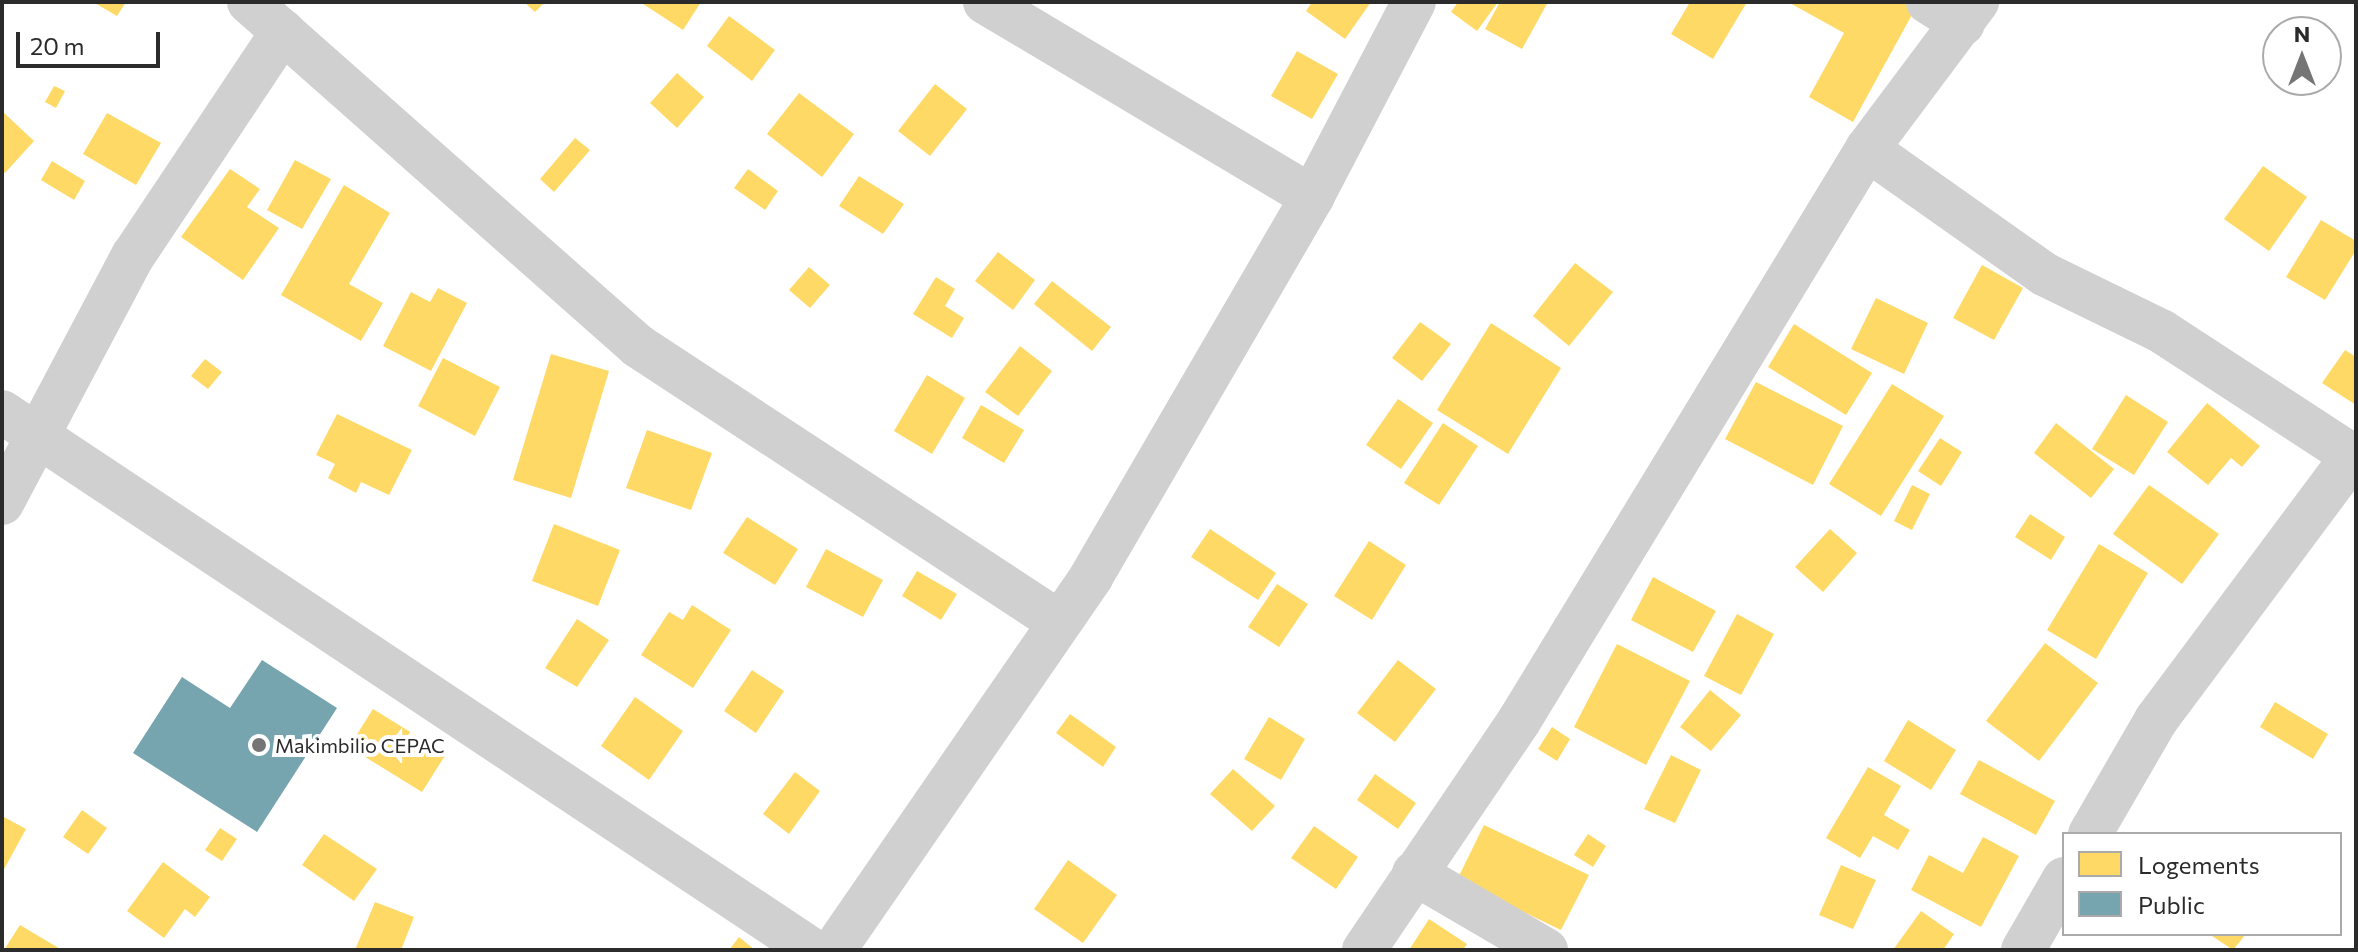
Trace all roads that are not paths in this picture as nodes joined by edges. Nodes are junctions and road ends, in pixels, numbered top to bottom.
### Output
1 (249, 2) edge
2 (985, 2) edge
3 (1414, 2) edge
4 (1956, 9) edge
5 (283, 31) junction
6 (1867, 149) junction
7 (1312, 197) junction
8 (2, 412) edge
9 (37, 438) junction
10 (2353, 460) edge
11 (2, 503) edge
12 (1059, 622) junction
13 (2091, 832) edge
14 (1414, 873) junction
15 (2062, 882) edge
16 (812, 950) edge
17 (834, 950) edge
18 (1364, 950) edge
19 (1546, 950) edge
20 (2023, 950) edge

1 - 5 street
2 - 7 street
3 - 7 street
4 - 6 street
5 - 9 street
5 - 12 street
6 - 10 street
6 - 14 street
7 - 12 street
8 - 9 street
9 - 11 street
9 - 16 street
10 - 13 street
12 - 17 street
14 - 18 street
14 - 19 street
15 - 20 street

